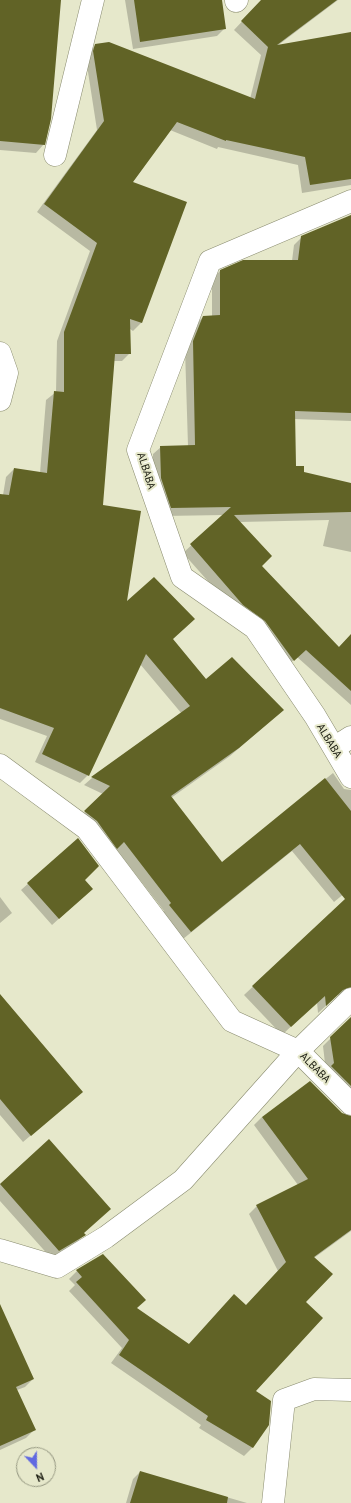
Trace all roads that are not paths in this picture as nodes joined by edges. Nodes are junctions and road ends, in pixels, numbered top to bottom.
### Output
1 (93, 0) edge
2 (54, 155) dead end
3 (351, 200) edge
4 (0, 352) edge
5 (0, 400) edge
6 (342, 743) edge
7 (0, 764) edge
8 (351, 777) edge
9 (351, 999) edge
10 (298, 1051) junction
11 (351, 1104) edge
12 (0, 1250) edge
13 (351, 1390) edge
14 (273, 1503) edge

1 - 2 street
3 - 6 street, ALBABA
4 - 5 street
6 - 8 street, ALBABA
7 - 10 street
9 - 10 street, ALBABA
10 - 11 street, ALBABA
10 - 12 street
13 - 14 street

